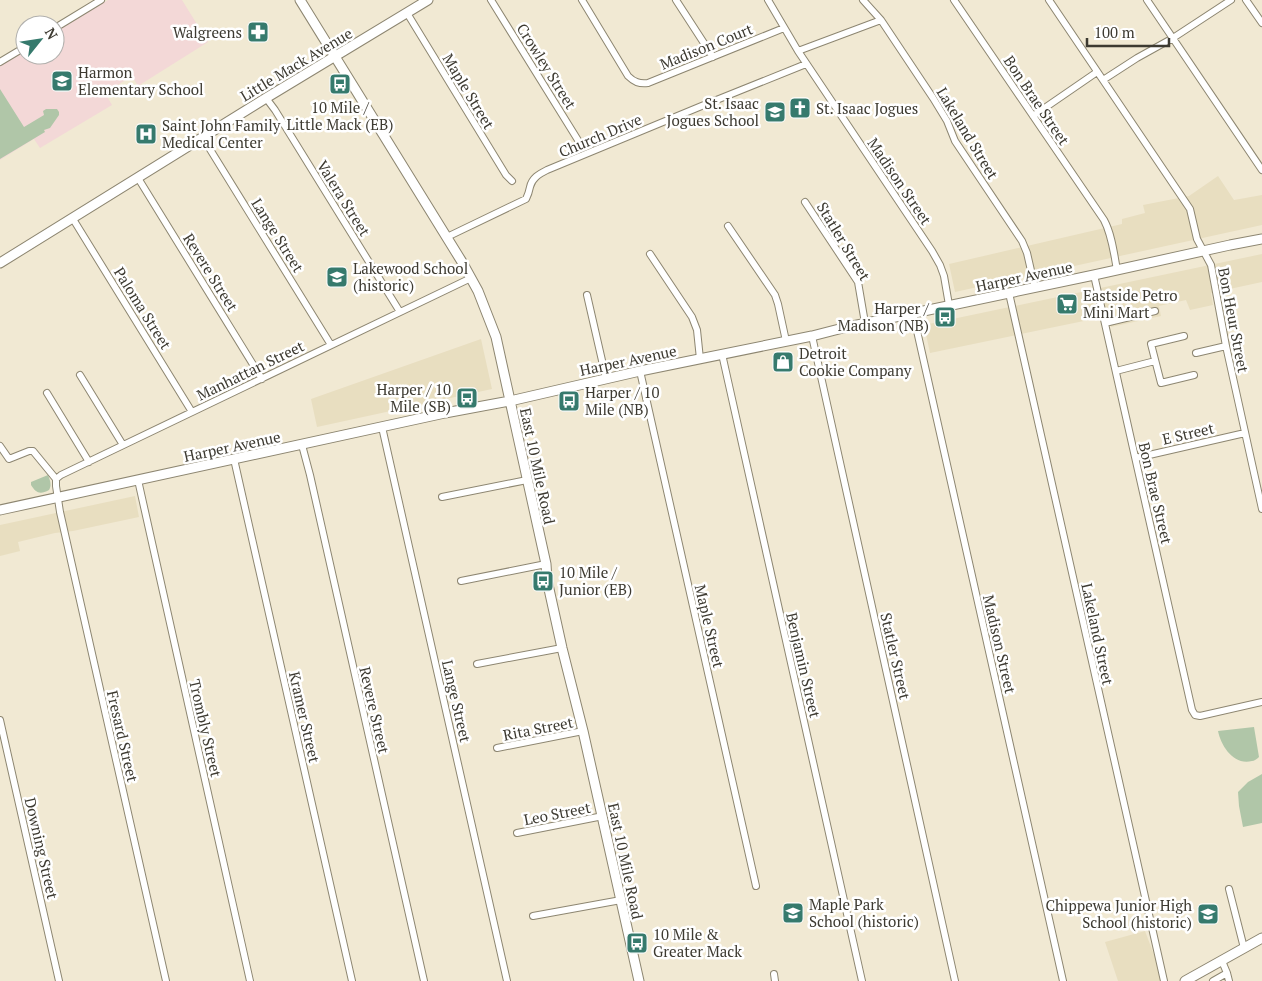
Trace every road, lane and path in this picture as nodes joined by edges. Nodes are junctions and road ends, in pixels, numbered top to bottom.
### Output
1 (101, 0) edge
2 (300, 0) edge
3 (428, 0) edge
4 (491, 0) edge
5 (582, 0) edge
6 (676, 0) edge
7 (768, 0) edge
8 (863, 0) edge
9 (954, 0) edge
10 (1049, 0) edge
11 (1147, 0) edge
12 (1231, 0) edge
13 (1246, 0) edge
14 (407, 13) junction
15 (881, 20) junction
16 (65, 22) edge
17 (1262, 23) edge
18 (784, 28) junction
19 (1172, 38) junction
20 (798, 52) junction
21 (15, 53) edge
22 (335, 57) junction
23 (713, 57) junction
24 (0, 62) edge
25 (806, 64) junction
26 (1097, 72) junction
27 (1103, 80) junction
28 (266, 98) junction
29 (1033, 116) junction
30 (203, 138) junction
31 (581, 146) dead end
32 (1262, 170) edge
33 (138, 178) junction
34 (512, 181) dead end
35 (805, 202) dead end
36 (72, 219) junction
37 (728, 226) dead end
38 (446, 236) junction
39 (1262, 239) edge
40 (1204, 251) junction
41 (650, 254) dead end
42 (0, 263) edge
43 (1117, 270) junction
44 (1094, 276) junction
45 (471, 278) junction
46 (1035, 288) junction
47 (1009, 293) junction
48 (587, 295) dead end
49 (949, 305) junction
50 (1156, 311) dead end
51 (400, 312) junction
52 (914, 313) junction
53 (865, 323) junction
54 (1105, 323) junction
55 (812, 336) junction
56 (1184, 336) dead end
57 (786, 341) junction
58 (331, 345) junction
59 (1226, 346) junction
60 (1196, 353) dead end
61 (722, 354) junction
62 (700, 359) junction
63 (1155, 361) junction
64 (640, 371) junction
65 (1116, 371) junction
66 (80, 375) dead end
67 (1194, 375) dead end
68 (606, 378) junction
69 (262, 379) junction
70 (47, 393) dead end
71 (510, 400) junction
72 (192, 412) junction
73 (382, 427) junction
74 (1245, 433) junction
75 (302, 445) junction
76 (0, 446) edge
77 (123, 446) junction
78 (1136, 458) junction
79 (234, 459) junction
80 (89, 462) junction
81 (56, 479) junction
82 (138, 480) junction
83 (527, 480) junction
84 (57, 497) junction
85 (442, 497) dead end
86 (1262, 509) edge
87 (0, 510) edge
88 (546, 564) junction
89 (460, 581) dead end
90 (562, 648) junction
91 (477, 664) dead end
92 (1262, 702) edge
93 (0, 720) edge
94 (583, 731) junction
95 (497, 748) dead end
96 (602, 816) junction
97 (517, 834) dead end
98 (756, 886) dead end
99 (1230, 889) dead end
100 (621, 900) junction
101 (533, 916) dead end
102 (1262, 938) edge
103 (1244, 948) junction
104 (1222, 961) junction
105 (1228, 973) junction
106 (635, 980) edge
107 (59, 981) edge
108 (166, 981) edge
109 (250, 981) edge
110 (352, 981) edge
111 (424, 981) edge
112 (507, 981) edge
113 (862, 981) edge
114 (955, 981) edge
115 (1063, 981) edge
116 (1164, 981) edge
117 (1185, 981) edge
118 (1213, 981) edge
119 (1229, 981) edge

1 - 16 street
2 - 22 main road, East 10 Mile Road
3 - 14 main road, Little Mack Avenue
4 - 31 street, Crowley Street
5 - 23 street, Madison Court
6 - 23 street
7 - 18 street, Madison Street
8 - 15 street, Lakeland Street
9 - 29 street, Bon Brae Street
10 - 26 street, Bon Heur Street
11 - 19 street
12 - 19 street
13 - 17 street
14 - 22 main road, Little Mack Avenue
14 - 34 street, Maple Street
15 - 20 street
15 - 46 street, Lakeland Street
18 - 20 street, Madison Street
18 - 23 street, Madison Court
19 - 27 street
19 - 32 street
20 - 25 street, Madison Street
21 - 24 street
22 - 28 main road, Little Mack Avenue
22 - 38 main road, East 10 Mile Road
25 - 38 street, Church Drive
25 - 49 street, Madison Street
26 - 27 street, Bon Heur Street
26 - 29 street
27 - 40 street, Bon Heur Street
28 - 30 main road, Little Mack Avenue
28 - 51 street, Valera Street
29 - 43 street, Bon Brae Street
30 - 33 main road, Little Mack Avenue
30 - 58 street, Lange Street
33 - 36 main road, Little Mack Avenue
33 - 69 street, Revere Street
35 - 53 street, Statler Street
36 - 42 main road, Little Mack Avenue
36 - 72 street, Paloma Street
37 - 57 street
38 - 45 main road, East 10 Mile Road
39 - 40 main road, Harper Avenue
40 - 43 main road, Harper Avenue
40 - 59 street, Bon Heur Street
41 - 62 street
43 - 44 main road, Harper Avenue
44 - 46 main road, Harper Avenue
44 - 54 street, Bon Brae Street
45 - 51 street, Manhattan Street
45 - 71 main road, East 10 Mile Road
46 - 47 main road, Harper Avenue
47 - 49 main road, Harper Avenue
47 - 116 street, Lakeland Street
48 - 68 street
49 - 52 main road, Harper Avenue
50 - 54 street
51 - 58 street, Manhattan Street
52 - 53 main road, Harper Avenue
52 - 115 street, Madison Street
53 - 55 main road, Harper Avenue
54 - 65 street, Bon Brae Street
55 - 57 main road, Harper Avenue
55 - 114 street, Statler Street
56 - 63 street
57 - 61 main road, Harper Avenue
58 - 69 street, Manhattan Street
59 - 60 street
59 - 74 street, Bon Heur Street
61 - 62 main road, Harper Avenue
61 - 113 street, Benjamin Street
62 - 64 main road, Harper Avenue
63 - 65 street
63 - 67 street
64 - 68 main road, Harper Avenue
64 - 98 street, Maple Street
65 - 78 street, Bon Brae Street
66 - 77 street
68 - 71 main road, Harper Avenue
69 - 72 street, Manhattan Street
70 - 80 street
71 - 73 main road, Harper Avenue
71 - 83 main road, East 10 Mile Road
72 - 77 street, Manhattan Street
73 - 75 main road, Harper Avenue
73 - 112 street, Lange Street
74 - 78 street, E Street
74 - 86 street, Bon Heur Street
75 - 79 main road, Harper Avenue
75 - 111 street, Revere Street
76 - 81 street
77 - 80 street, Manhattan Street
78 - 92 street, Bon Brae Street
79 - 82 main road, Harper Avenue
79 - 110 street, Kramer Street
80 - 81 street, Manhattan Street
81 - 84 street
82 - 84 main road, Harper Avenue
82 - 109 street, Trombly Street
83 - 85 street
83 - 88 main road, East 10 Mile Road
84 - 87 main road, Harper Avenue
84 - 108 street, Fresard Street
88 - 89 street
88 - 90 main road, East 10 Mile Road
90 - 91 street
90 - 94 main road, East 10 Mile Road
93 - 107 street, Downing Street
94 - 95 street, Rita Street
94 - 96 main road, East 10 Mile Road
96 - 97 street, Leo Street
96 - 100 main road, East 10 Mile Road
99 - 103 street
100 - 101 street
100 - 106 main road, East 10 Mile Road
102 - 103 main road
103 - 104 main road
104 - 105 street
104 - 117 main road
105 - 118 street
105 - 119 street

